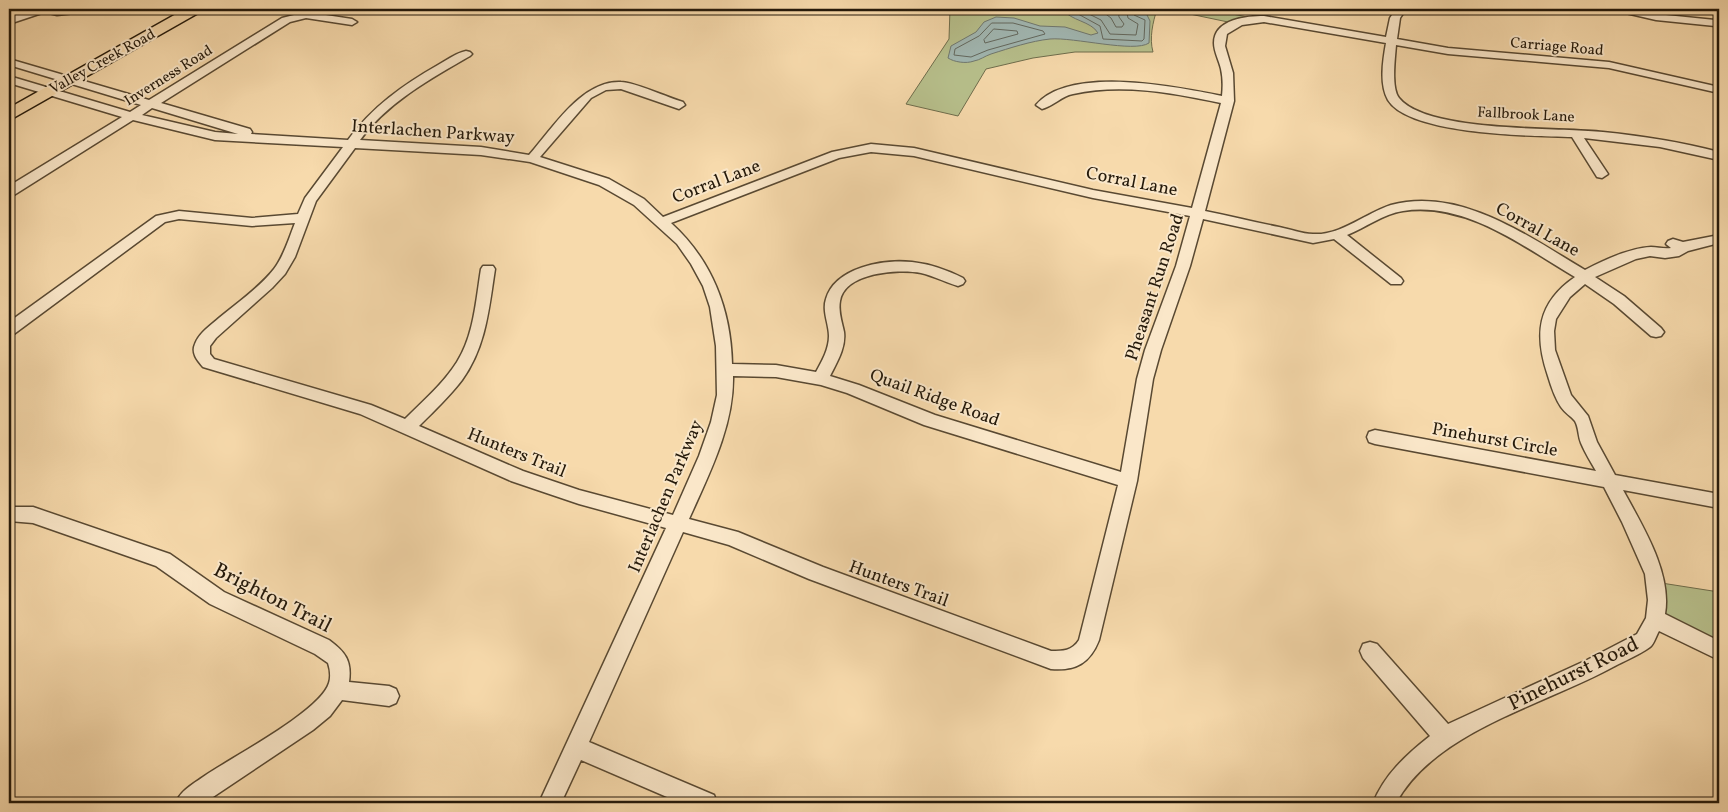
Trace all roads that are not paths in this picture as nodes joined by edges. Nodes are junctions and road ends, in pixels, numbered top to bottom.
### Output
1 (26, 9) edge
2 (42, 9) edge
3 (46, 9) edge
4 (84, 9) edge
5 (174, 9) edge
6 (195, 9) edge
7 (1400, 9) edge
8 (1622, 9) edge
9 (1694, 9) edge
10 (1707, 9) edge
11 (9, 14) edge
12 (9, 21) edge
13 (352, 22) dead end
14 (1717, 25) edge
15 (1392, 42) junction
16 (466, 54) dead end
17 (9, 62) edge
18 (9, 79) edge
19 (51, 83) junction
20 (1719, 90) edge
21 (9, 100) edge
22 (1228, 101) junction
23 (151, 104) junction
24 (679, 105) dead end
25 (1042, 105) dead end
26 (9, 114) edge
27 (132, 116) junction
28 (1575, 133) junction
29 (270, 139) junction
30 (349, 144) junction
31 (1719, 156) edge
32 (532, 159) junction
33 (1602, 174) dead end
34 (9, 192) edge
35 (1197, 214) junction
36 (303, 218) junction
37 (662, 222) junction
38 (1338, 235) junction
39 (1719, 239) edge
40 (1683, 246) joint
41 (1652, 252) joint
42 (488, 269) dead end
43 (1585, 278) junction
44 (958, 281) dead end
45 (1396, 281) dead end
46 (9, 330) edge
47 (1656, 332) dead end
48 (725, 370) junction
49 (821, 378) junction
50 (1568, 404) joint
51 (407, 428) junction
52 (1375, 437) dead end
53 (1608, 480) junction
54 (1128, 481) junction
55 (1719, 501) edge
56 (9, 514) edge
57 (678, 523) junction
58 (1655, 619) junction
59 (1370, 651) dead end
60 (1719, 651) edge
61 (1071, 660) joint
62 (337, 690) junction
63 (389, 696) dead end
64 (1445, 737) junction
65 (576, 746) junction
66 (187, 803) edge
67 (550, 803) edge
68 (706, 803) edge
69 (1384, 803) edge

1 - 11 street
2 - 12 street
3 - 4 street
5 - 19 main road, Valley Creek Road
6 - 19 main road, Valley Creek Road
7 - 15 street, Fallbrook Lane
8 - 14 street
9 - 14 street
10 - 14 street
13 - 23 street, Inverness Road
15 - 20 street, Carriage Road
15 - 22 street, Pheasant Run Road
15 - 28 street, Fallbrook Lane
16 - 30 street, Hunters Trail
17 - 19 street, Interlachen Parkway
18 - 19 street, Interlachen Parkway
19 - 21 main road, Valley Creek Road
19 - 23 street, Interlachen Parkway
19 - 26 main road, Valley Creek Road
19 - 27 street, Interlachen Parkway
22 - 25 street
22 - 35 street, Pheasant Run Road
23 - 27 street, Inverness Road
23 - 29 street, Interlachen Parkway
24 - 32 street
27 - 29 street, Interlachen Parkway
27 - 34 street, Inverness Road
28 - 31 street, Fallbrook Lane
28 - 33 street
29 - 30 street, Interlachen Parkway
30 - 32 street, Interlachen Parkway
30 - 36 street, Hunters Trail
32 - 37 street, Interlachen Parkway
35 - 37 street, Corral Lane
35 - 38 street, Corral Lane
35 - 54 street, Pheasant Run Road
36 - 46 street
36 - 51 street, Hunters Trail
37 - 48 street, Interlachen Parkway
38 - 43 street, Corral Lane
38 - 45 street
39 - 40 street, Pinehurst Road
40 - 41 street, Pinehurst Road
41 - 43 street, Pinehurst Road
42 - 51 street
43 - 47 street, Corral Lane
43 - 50 street, Pinehurst Road
44 - 49 street
48 - 49 street, Quail Ridge Road
48 - 57 street, Interlachen Parkway
49 - 54 street, Quail Ridge Road
50 - 53 street, Pinehurst Road
51 - 57 street, Hunters Trail
52 - 53 street, Pinehurst Circle
53 - 55 street, Pinehurst Circle
53 - 58 street, Pinehurst Road
54 - 61 street, Pheasant Run Road
56 - 62 street, Brighton Trail
57 - 61 street, Hunters Trail
57 - 65 street, Interlachen Parkway
58 - 60 street
58 - 64 street, Pinehurst Road
59 - 64 street
62 - 63 street
62 - 66 street
64 - 69 street, Pinehurst Road
65 - 67 street, Interlachen Parkway
65 - 68 street

